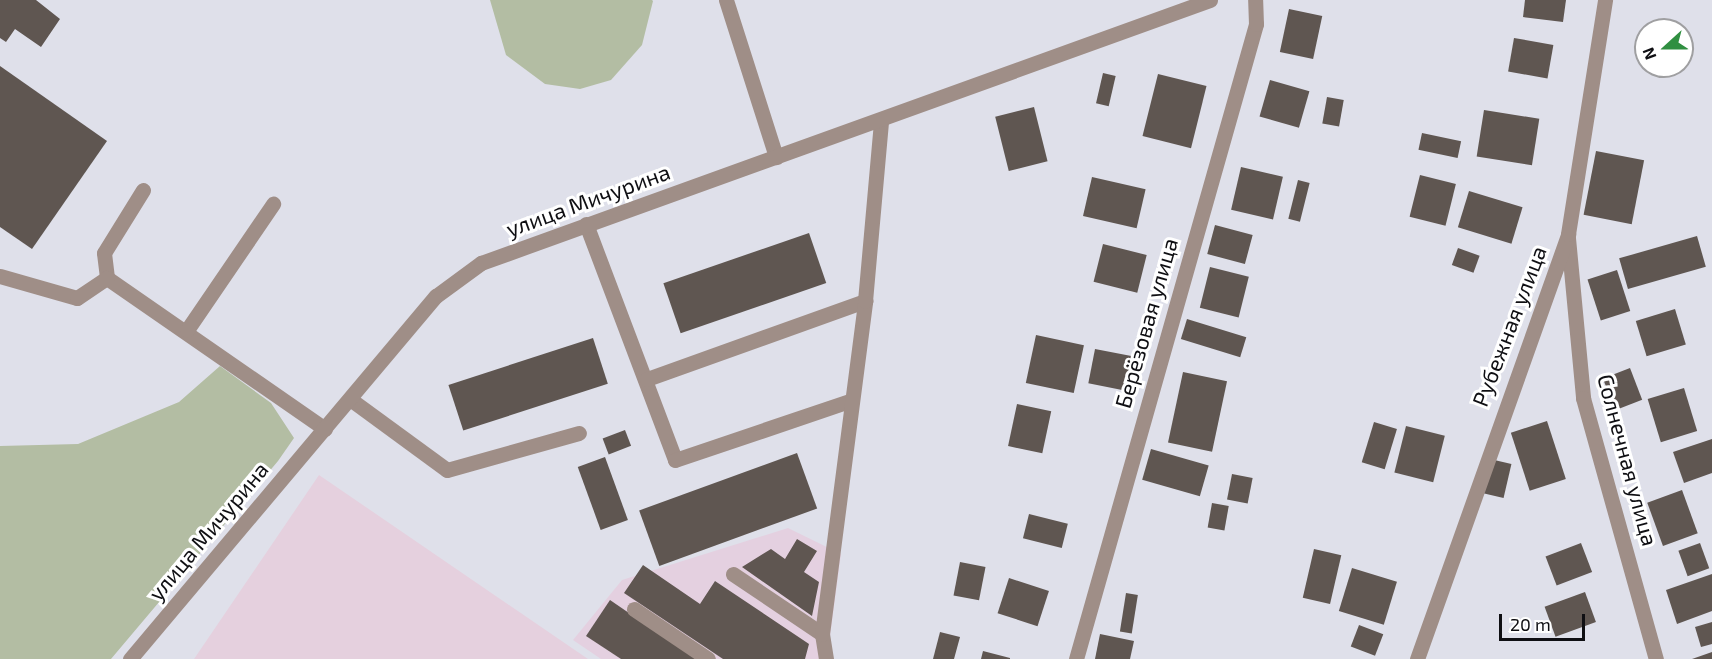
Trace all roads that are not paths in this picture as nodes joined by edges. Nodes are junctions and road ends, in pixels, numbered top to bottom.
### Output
1 (726, 0) edge
2 (1210, 0) edge
3 (1255, 0) edge
4 (1605, 0) edge
5 (881, 122) junction
6 (776, 157) junction
7 (142, 190) dead end
8 (273, 204) dead end
9 (586, 224) junction
10 (1568, 234) junction
11 (0, 276) edge
12 (107, 278) junction
13 (865, 301) junction
14 (187, 330) junction
15 (647, 379) junction
16 (350, 399) junction
17 (849, 401) junction
18 (325, 429) junction
19 (579, 433) dead end
20 (733, 574) dead end
21 (634, 609) dead end
22 (822, 634) junction
23 (130, 659) edge
24 (708, 659) edge
25 (826, 659) edge
26 (1076, 659) edge
27 (1417, 659) edge
28 (1656, 659) edge

1 - 6 street
2 - 5 street, улица Мичурина
3 - 26 street, Берёзовая улица
4 - 10 street, Рубежная улица
5 - 6 street, улица Мичурина
5 - 13 street
6 - 9 street, улица Мичурина
7 - 12 street
8 - 14 street
9 - 15 street
9 - 16 street, улица Мичурина
10 - 27 street, Рубежная улица
10 - 28 street, Солнечная улица
11 - 12 street
12 - 14 street
13 - 15 street
13 - 17 street
14 - 18 street
15 - 17 street
16 - 18 street, улица Мичурина
16 - 19 street
17 - 22 street
18 - 23 street, улица Мичурина
20 - 22 street
21 - 24 street
22 - 25 street

